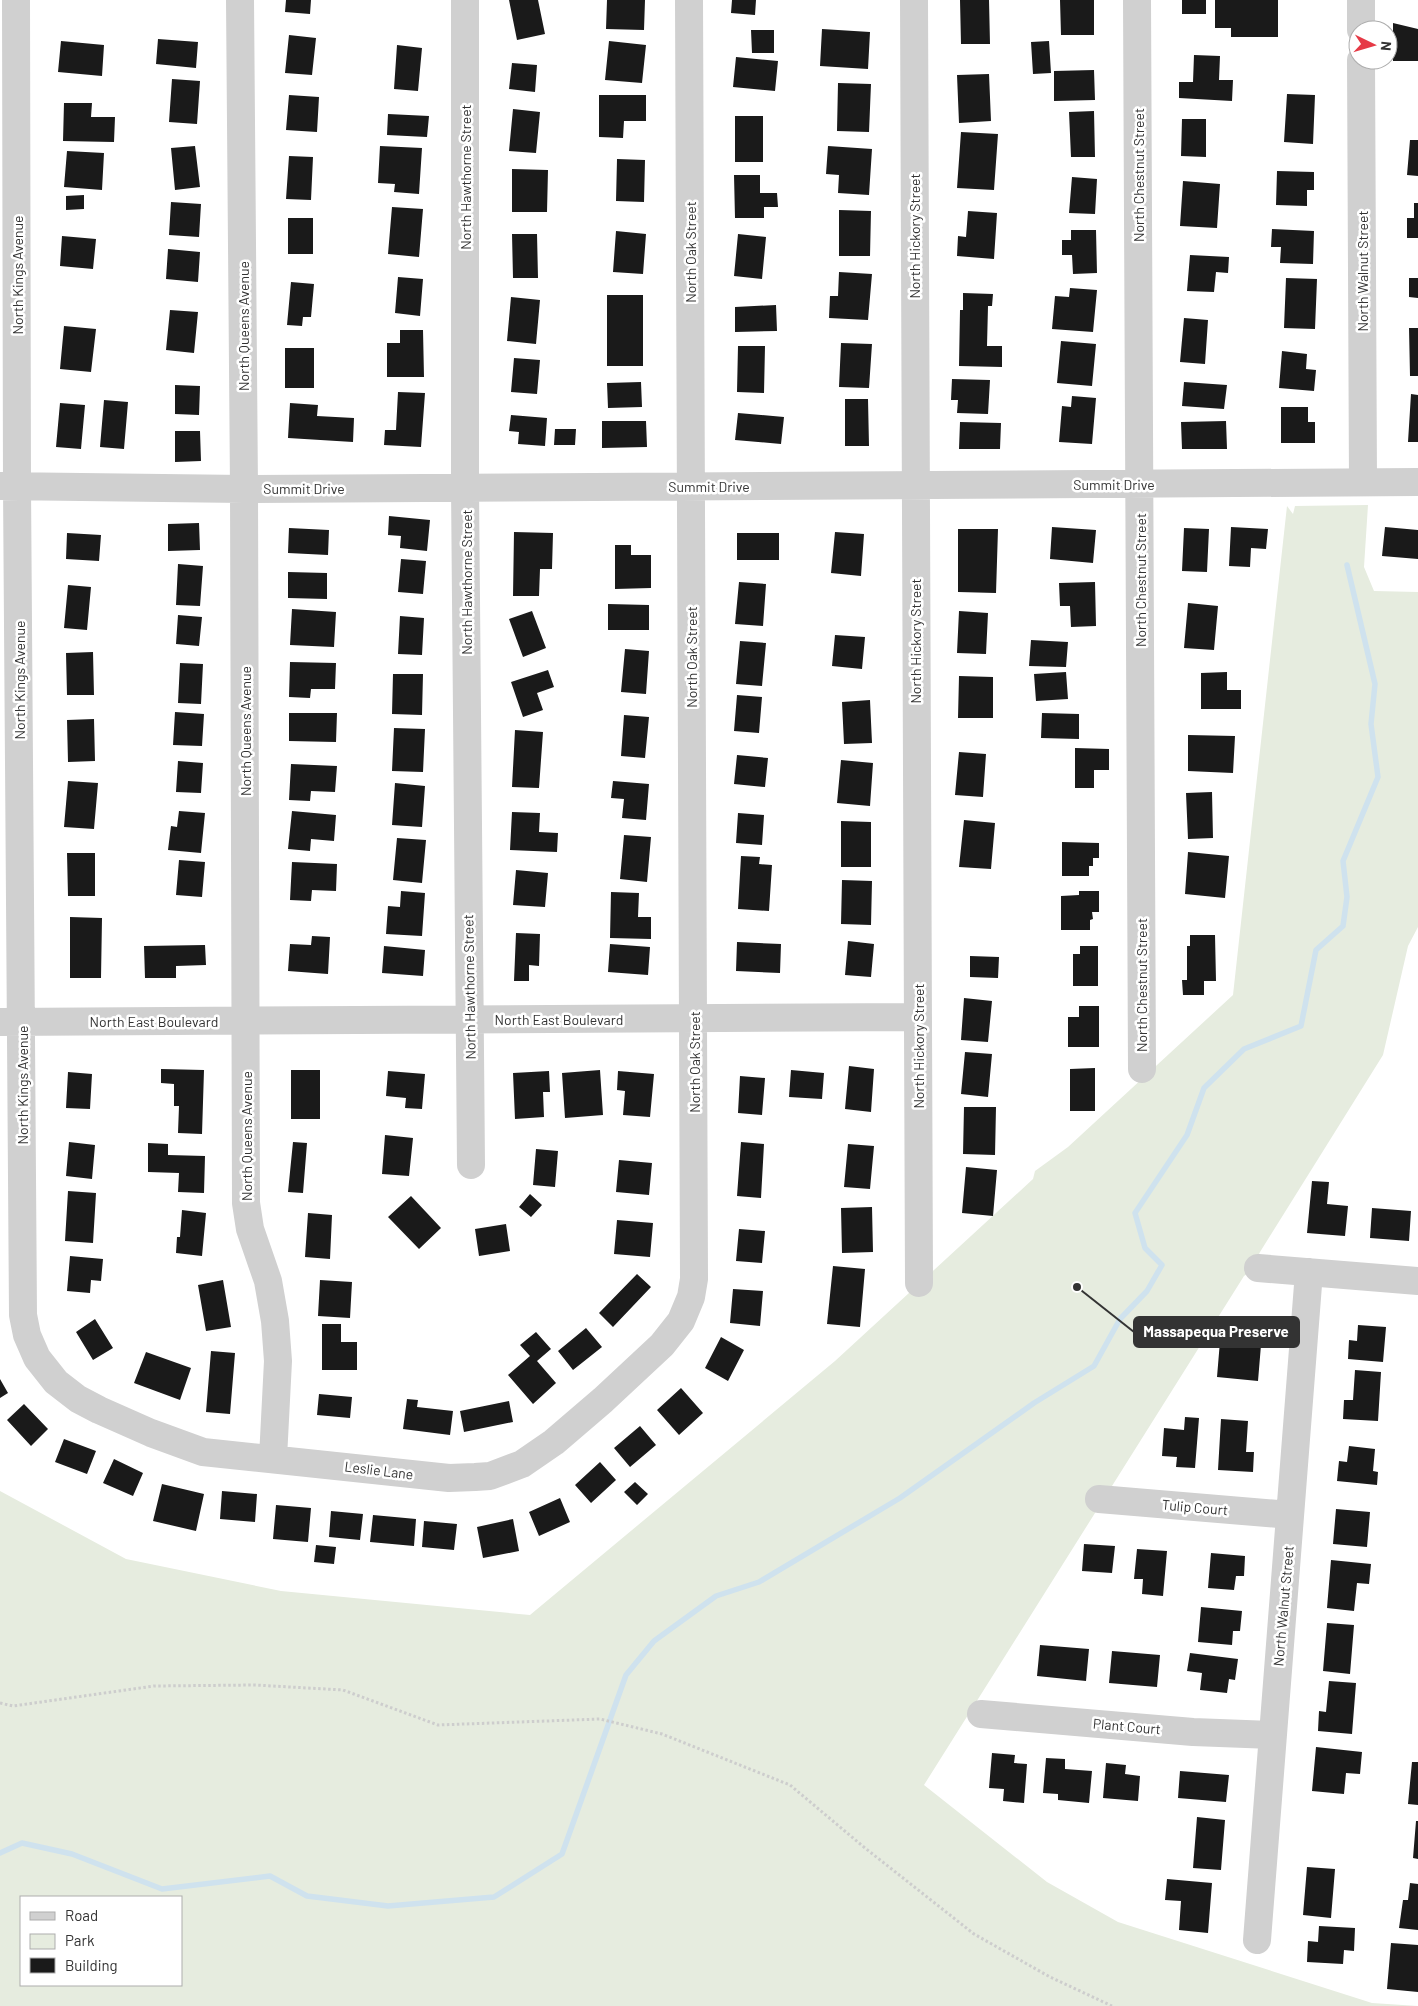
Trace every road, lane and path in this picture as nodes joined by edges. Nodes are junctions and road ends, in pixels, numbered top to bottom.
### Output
1 (16, 0) edge
2 (240, 0) edge
3 (465, 0) edge
4 (689, 0) edge
5 (914, 0) edge
6 (1137, 0) edge
7 (1361, 0) edge
8 (1361, 20) edge
9 (1361, 70) edge
10 (1362, 482) junction
11 (1418, 482) edge
12 (1139, 484) junction
13 (915, 485) junction
14 (8, 486) edge
15 (690, 486) junction
16 (465, 487) junction
17 (244, 489) junction
18 (918, 1017) junction
19 (693, 1018) junction
20 (470, 1020) junction
21 (246, 1021) junction
22 (11, 1022) edge
23 (1142, 1069) dead end
24 (471, 1165) dead end
25 (1258, 1268) dead end
26 (1309, 1272) junction
27 (1418, 1281) edge
28 (919, 1283) dead end
29 (685, 1312) joint
30 (37, 1358) joint
31 (273, 1458) junction
32 (1099, 1499) dead end
33 (1290, 1515) junction
34 (0, 1703) edge
35 (981, 1714) dead end
36 (1273, 1735) junction
37 (1257, 1940) dead end
38 (1112, 2006) edge

1 - 14 street, North Kings Avenue
2 - 17 street, North Queens Avenue
3 - 16 street, North Hawthorne Street
4 - 15 street, North Oak Street
5 - 13 street, North Hickory Street
6 - 12 street, North Chestnut Street
7 - 8 street
9 - 10 street, North Walnut Street
10 - 11 street, Summit Drive
10 - 12 street, Summit Drive
12 - 13 street, Summit Drive
12 - 23 street, North Chestnut Street
13 - 15 street, Summit Drive
13 - 18 street, North Hickory Street
14 - 17 street, Summit Drive
14 - 22 street, North Kings Avenue
15 - 16 street, Summit Drive
15 - 19 street, North Oak Street
16 - 17 street, Summit Drive
16 - 20 street, North Hawthorne Street
17 - 21 street, North Queens Avenue
18 - 19 street, North East Boulevard
18 - 28 street, North Hickory Street
19 - 20 street, North East Boulevard
19 - 29 street, North Oak Street
20 - 21 street, North East Boulevard
20 - 24 street, North Hawthorne Street
21 - 22 street, North East Boulevard
21 - 31 street, North Queens Avenue
22 - 30 street, North Kings Avenue
25 - 26 street
26 - 27 street
26 - 33 street, North Walnut Street
29 - 31 street, Leslie Lane
30 - 31 street, Leslie Lane
32 - 33 street, Tulip Court
33 - 36 street, North Walnut Street
34 - 38 path
35 - 36 street, Plant Court
36 - 37 street, North Walnut Street

